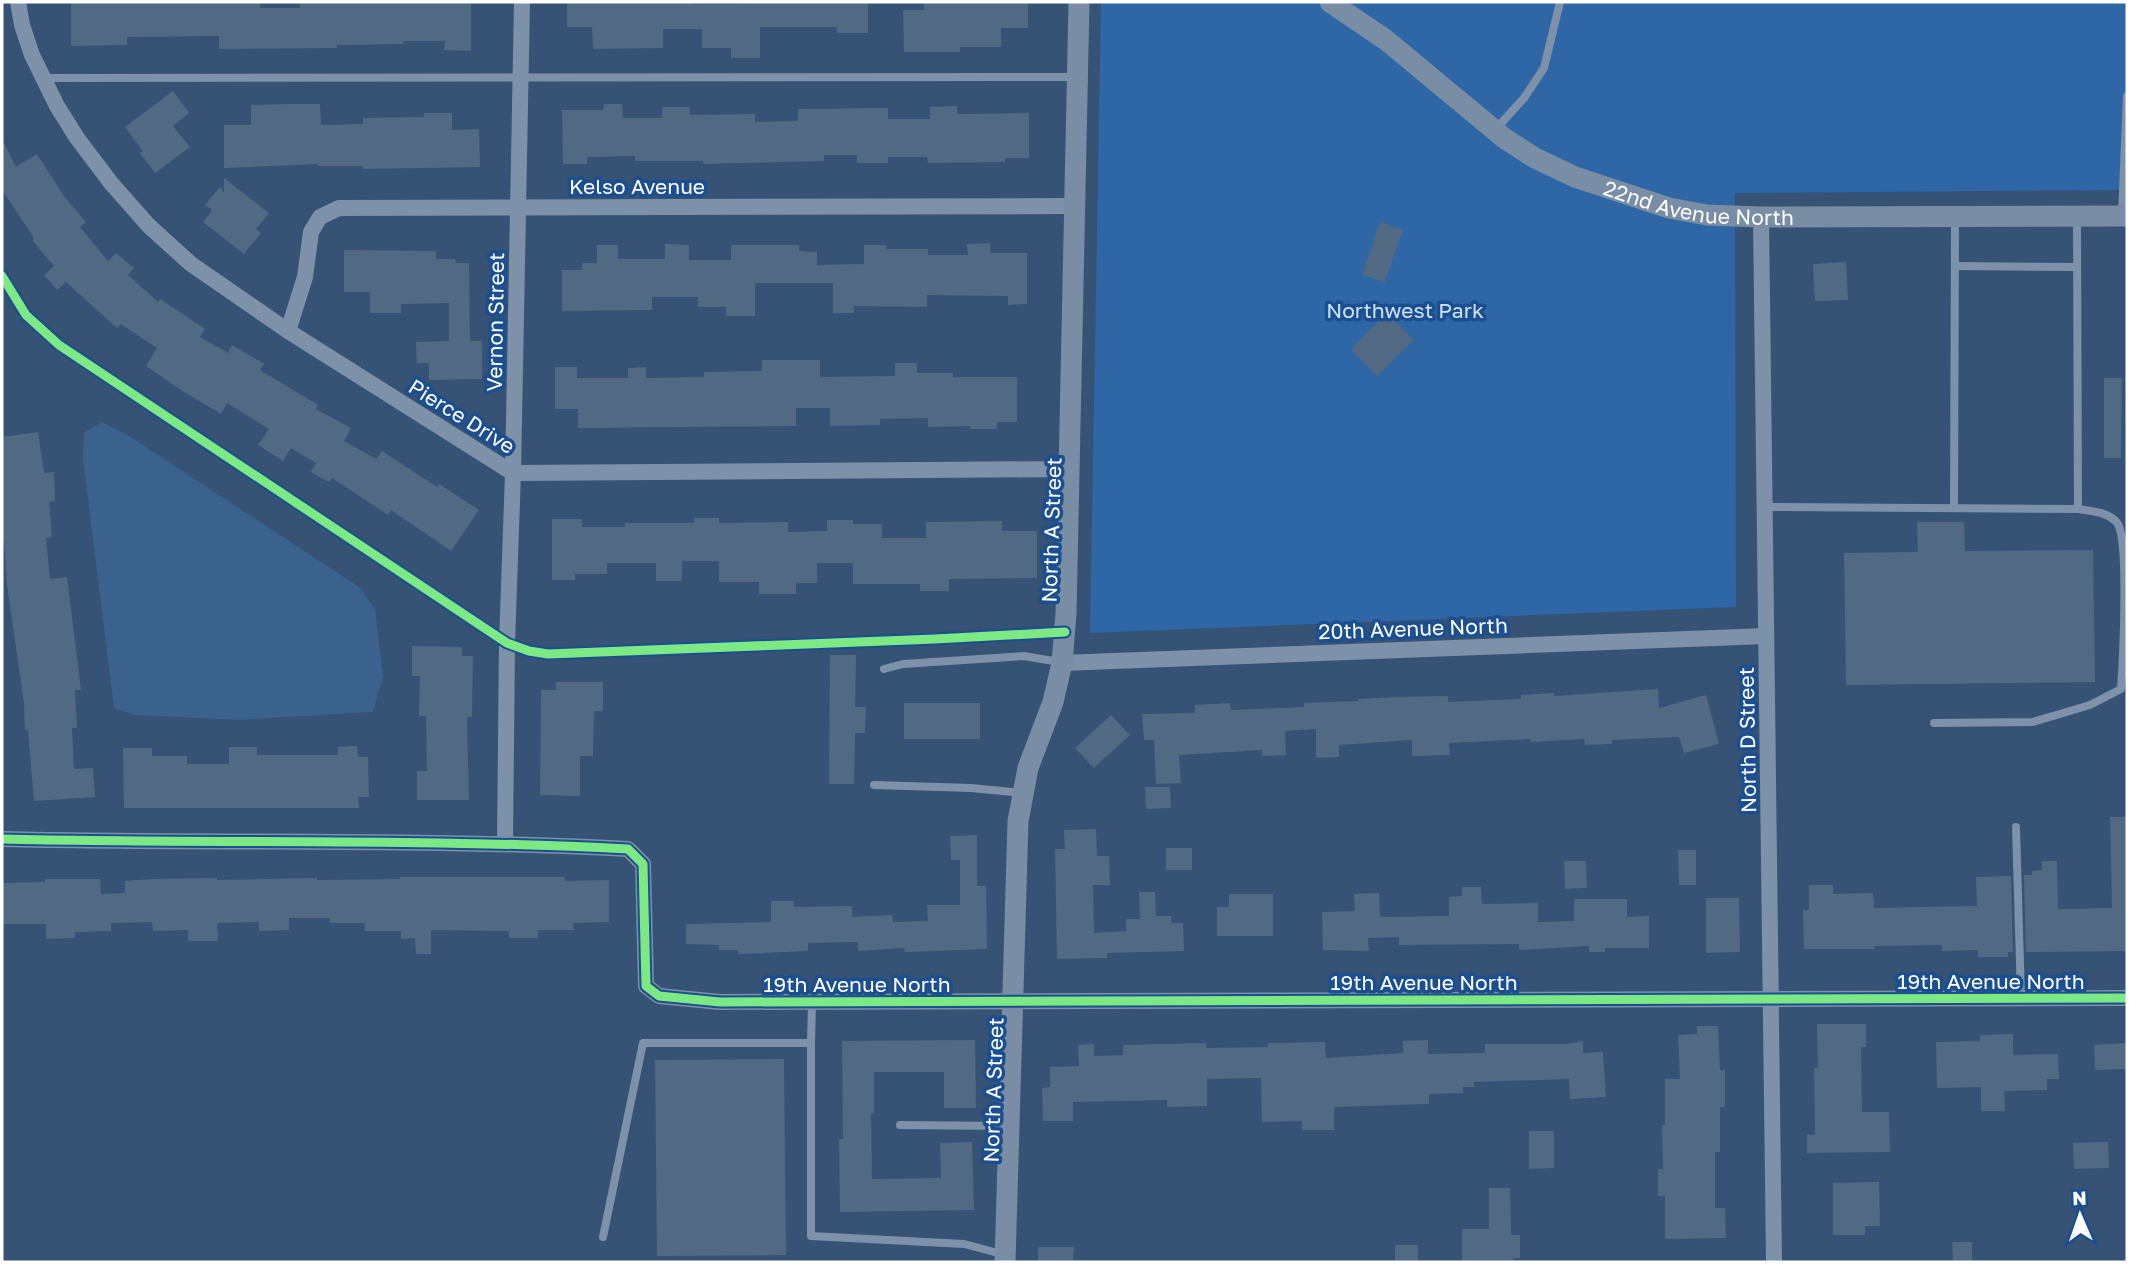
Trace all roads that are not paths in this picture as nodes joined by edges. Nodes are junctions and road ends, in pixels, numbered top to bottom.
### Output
1 (18, 2) edge
2 (522, 2) edge
3 (1079, 2) edge
4 (1330, 2) edge
5 (1560, 2) edge
6 (1077, 77) junction
7 (44, 78) junction
8 (520, 79) junction
9 (2127, 96) edge
10 (1495, 130) junction
11 (1075, 206) junction
12 (518, 207) junction
13 (1955, 216) junction
14 (2077, 216) junction
15 (2125, 216) edge
16 (1761, 217) junction
17 (1955, 266) junction
18 (2077, 267) junction
19 (288, 331) junction
20 (1070, 469) junction
21 (513, 473) junction
22 (1765, 507) junction
23 (1954, 508) junction
24 (2078, 509) junction
25 (1766, 636) junction
26 (1062, 663) junction
27 (884, 669) dead end
28 (1934, 723) dead end
29 (874, 785) dead end
30 (1023, 793) junction
31 (2016, 827) dead end
32 (2, 839) edge
33 (505, 842) junction
34 (2021, 998) junction
35 (2127, 998) edge
36 (1771, 999) junction
37 (812, 1001) junction
38 (1013, 1001) junction
39 (811, 1043) junction
40 (900, 1125) dead end
41 (1009, 1126) junction
42 (604, 1237) dead end
43 (1006, 1259) edge
44 (1774, 1262) edge

1 - 7 street, Pierce Drive
2 - 8 street, Vernon Street
3 - 6 street, North A Street
4 - 10 street, 22nd Avenue North
5 - 10 lane
6 - 8 lane
6 - 11 street, North A Street
7 - 8 lane
7 - 19 street, Pierce Drive
8 - 12 street, Vernon Street
9 - 15 lane
10 - 16 street, 22nd Avenue North
11 - 12 street, Kelso Avenue
11 - 20 street, North A Street
12 - 19 street, Kelso Avenue
12 - 21 street, Vernon Street
13 - 14 street, 22nd Avenue North
13 - 16 street, 22nd Avenue North
13 - 17 lane
14 - 15 street, 22nd Avenue North
14 - 18 lane
16 - 22 street, North D Street
17 - 18 lane
17 - 23 lane
18 - 24 lane
19 - 21 street, Pierce Drive
20 - 21 street, Pierce Drive
20 - 26 street, North A Street
21 - 33 street, Vernon Street
22 - 23 lane
22 - 25 street, North D Street
23 - 24 lane
24 - 28 lane
25 - 26 street, 20th Avenue North
25 - 36 street, North D Street
26 - 27 lane
26 - 30 street, North A Street
29 - 30 lane
30 - 38 street, North A Street
31 - 34 lane
32 - 33 street
33 - 37 street, 19th Avenue North
34 - 35 street, 19th Avenue North
34 - 36 street, 19th Avenue North
36 - 38 street, 19th Avenue North
36 - 44 street, North D Street
37 - 38 street, 19th Avenue North
37 - 39 lane
38 - 41 street, North A Street
39 - 42 lane
39 - 43 lane
40 - 41 lane
41 - 43 street, North A Street

